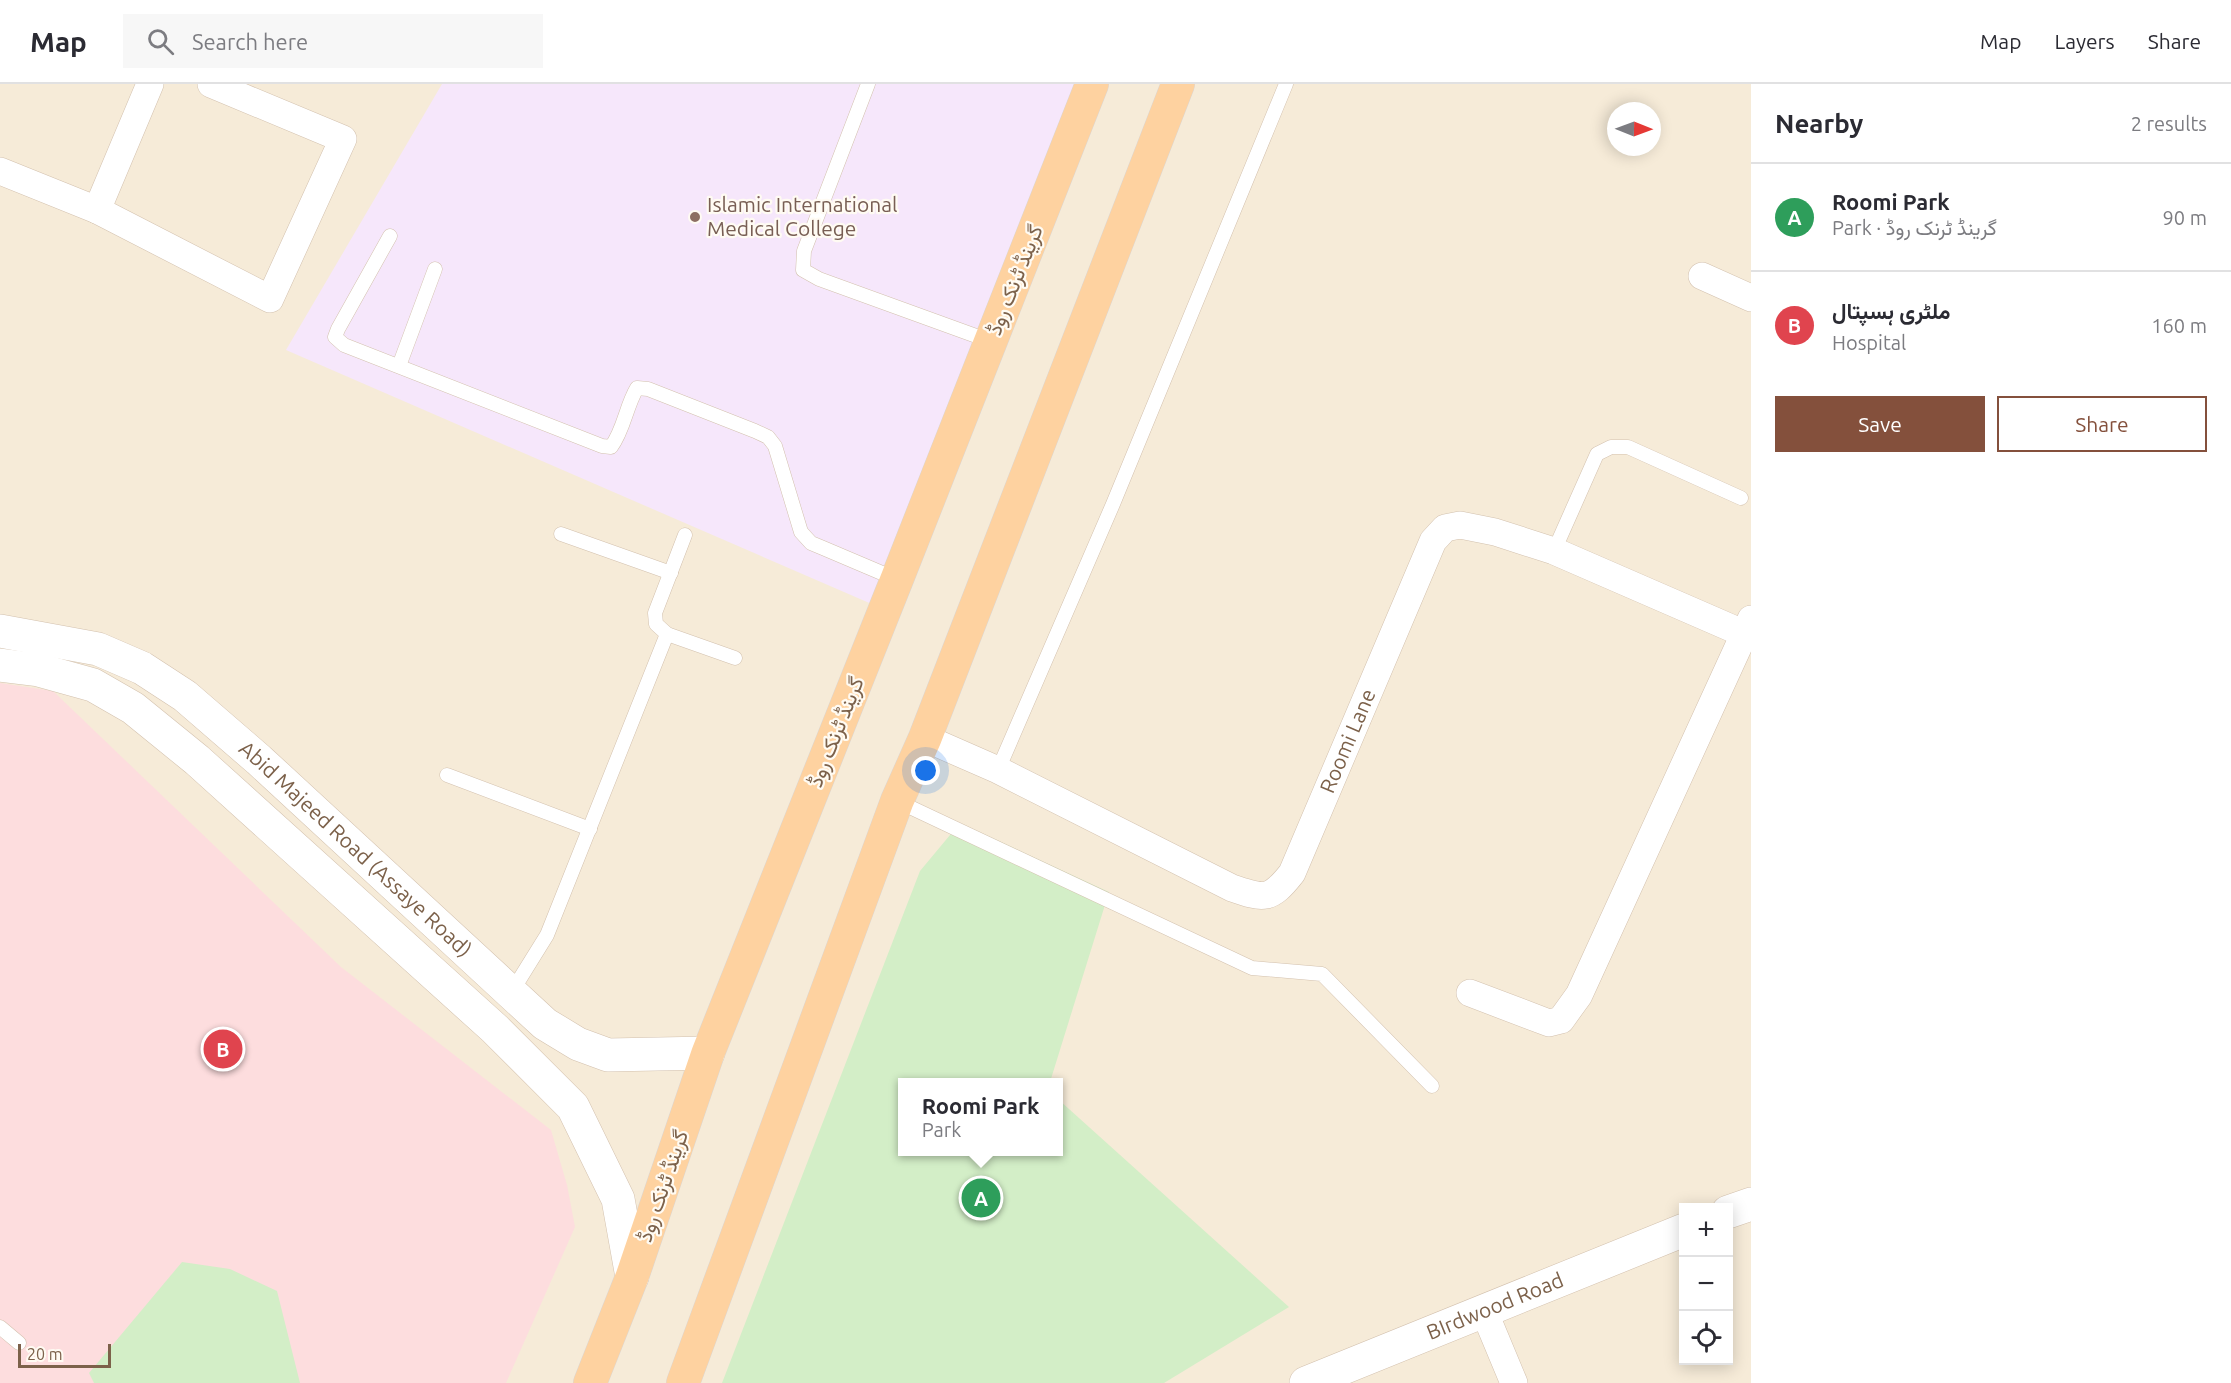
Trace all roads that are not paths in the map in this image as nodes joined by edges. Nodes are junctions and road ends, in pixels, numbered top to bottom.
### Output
1 (150, 84) edge
2 (211, 84) edge
3 (868, 84) edge
4 (1092, 84) edge
5 (1178, 84) edge
6 (1286, 84) edge
7 (0, 171) edge
8 (97, 210) junction
9 (390, 236) dead end
10 (435, 269) dead end
11 (1702, 276) dead end
12 (1751, 298) edge
13 (990, 341) junction
14 (399, 366) junction
15 (1742, 498) dead end
16 (561, 534) dead end
17 (686, 535) dead end
18 (1554, 551) junction
19 (671, 573) junction
20 (897, 579) junction
21 (1749, 628) edge
22 (0, 631) edge
23 (667, 634) junction
24 (735, 658) dead end
25 (0, 665) edge
26 (925, 738) junction
27 (998, 770) junction
28 (447, 775) dead end
29 (897, 801) junction
30 (590, 829) junction
31 (511, 993) junction
32 (1470, 993) dead end
33 (708, 1053) junction
34 (1432, 1086) dead end
35 (1751, 1204) edge
36 (1733, 1210) edge
37 (1679, 1232) edge
38 (632, 1277) junction
39 (1484, 1311) junction
40 (0, 1327) edge
41 (19, 1343) dead end
42 (590, 1383) edge
43 (683, 1383) edge
44 (1306, 1383) edge
45 (1514, 1383) edge

1 - 8 street
2 - 8 street
3 - 13 lane
4 - 13 highway, گرینڈ ٹرنک روڈ
5 - 26 highway
6 - 27 lane
7 - 8 street
9 - 14 lane
10 - 14 lane
11 - 12 street
13 - 20 highway, گرینڈ ٹرنک روڈ
14 - 20 lane
15 - 18 lane
16 - 19 lane
17 - 19 lane
18 - 21 street, Roomi Lane
18 - 27 street, Roomi Lane
19 - 23 lane
20 - 33 highway, گرینڈ ٹرنک روڈ
21 - 32 street
22 - 31 street, Abid Majeed Road (Assaye Road)
23 - 24 lane
23 - 30 lane
25 - 38 street, Abid Majeed Road (Assaye Road)
26 - 27 street, Roomi Lane
26 - 29 highway
28 - 30 lane
29 - 34 lane
29 - 43 highway
30 - 31 lane
31 - 33 street, Abid Majeed Road (Assaye Road)
33 - 38 highway, گرینڈ ٹرنک روڈ
35 - 36 street
37 - 39 street, BIrdwood Road
38 - 42 highway, گرینڈ ٹرنک روڈ
39 - 44 street, BIrdwood Road
39 - 45 street
40 - 41 lane

